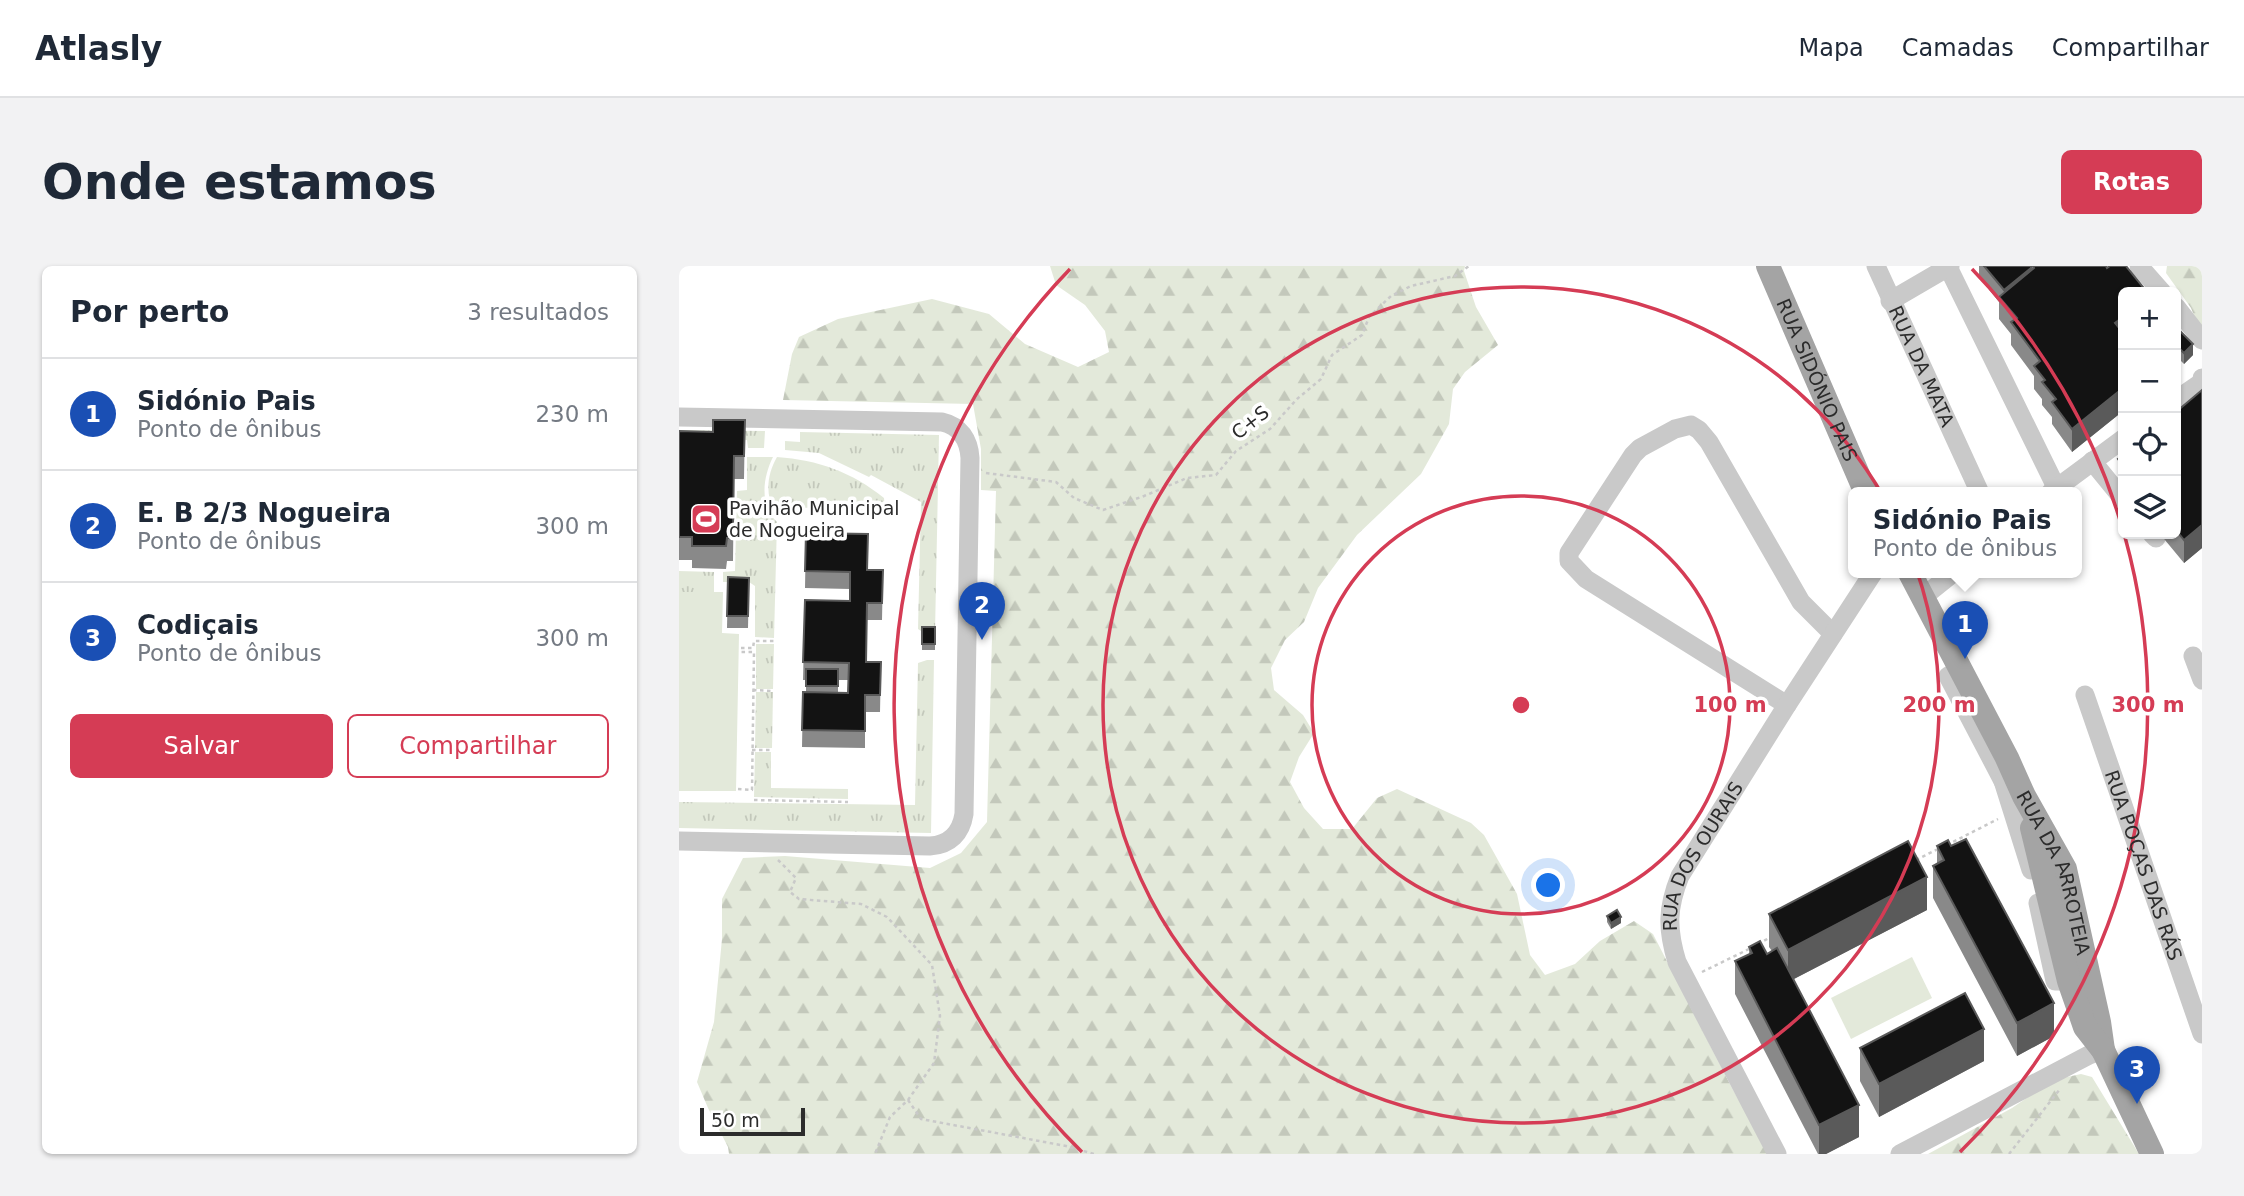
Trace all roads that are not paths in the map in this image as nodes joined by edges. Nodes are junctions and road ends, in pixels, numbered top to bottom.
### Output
1 (1767, 266) edge
2 (1876, 266) edge
3 (2139, 266) edge
4 (1949, 267) edge
5 (2158, 287) edge
6 (1890, 301) junction
7 (2181, 313) edge
8 (2202, 340) edge
9 (2202, 381) edge
10 (2181, 396) edge
11 (679, 417) edge
12 (2118, 443) edge
13 (2092, 461) junction
14 (1863, 487) edge
15 (1977, 487) edge
16 (2052, 487) edge
17 (2057, 487) edge
18 (2118, 493) edge
19 (1870, 578) edge
20 (1913, 578) edge
21 (1947, 578) edge
22 (1923, 597) junction
23 (1833, 634) junction
24 (2193, 656) dead end
25 (2202, 680) edge
26 (2085, 695) dead end
27 (1787, 705) junction
28 (2014, 792) junction
29 (679, 841) edge
30 (2202, 1034) edge
31 (2103, 1050) junction
32 (1777, 1154) edge
33 (1900, 1154) edge
34 (2152, 1154) edge

1 - 14 main road, RUA SIDÓNIO PAIS
2 - 6 street
3 - 5 street
4 - 6 street, RUA DA MATA
4 - 16 street, RUA DA MATA
6 - 15 street, RUA DA MATA
7 - 8 street
9 - 10 street
11 - 29 street
12 - 13 street
13 - 17 street
13 - 18 street
19 - 23 street, RUA DOS OURAIS
20 - 22 main road
21 - 22 street
22 - 28 main road
23 - 27 street, RUA DOS OURAIS
23 - 27 street
24 - 25 street
26 - 30 street, RUA POÇAS DAS RÁS
27 - 32 street, RUA DOS OURAIS
28 - 31 main road, RUA DA ARROTEIA
28 - 31 main road, RUA DA ARROTEIA
31 - 33 street
31 - 34 main road, RUA DA ARROTEIA

